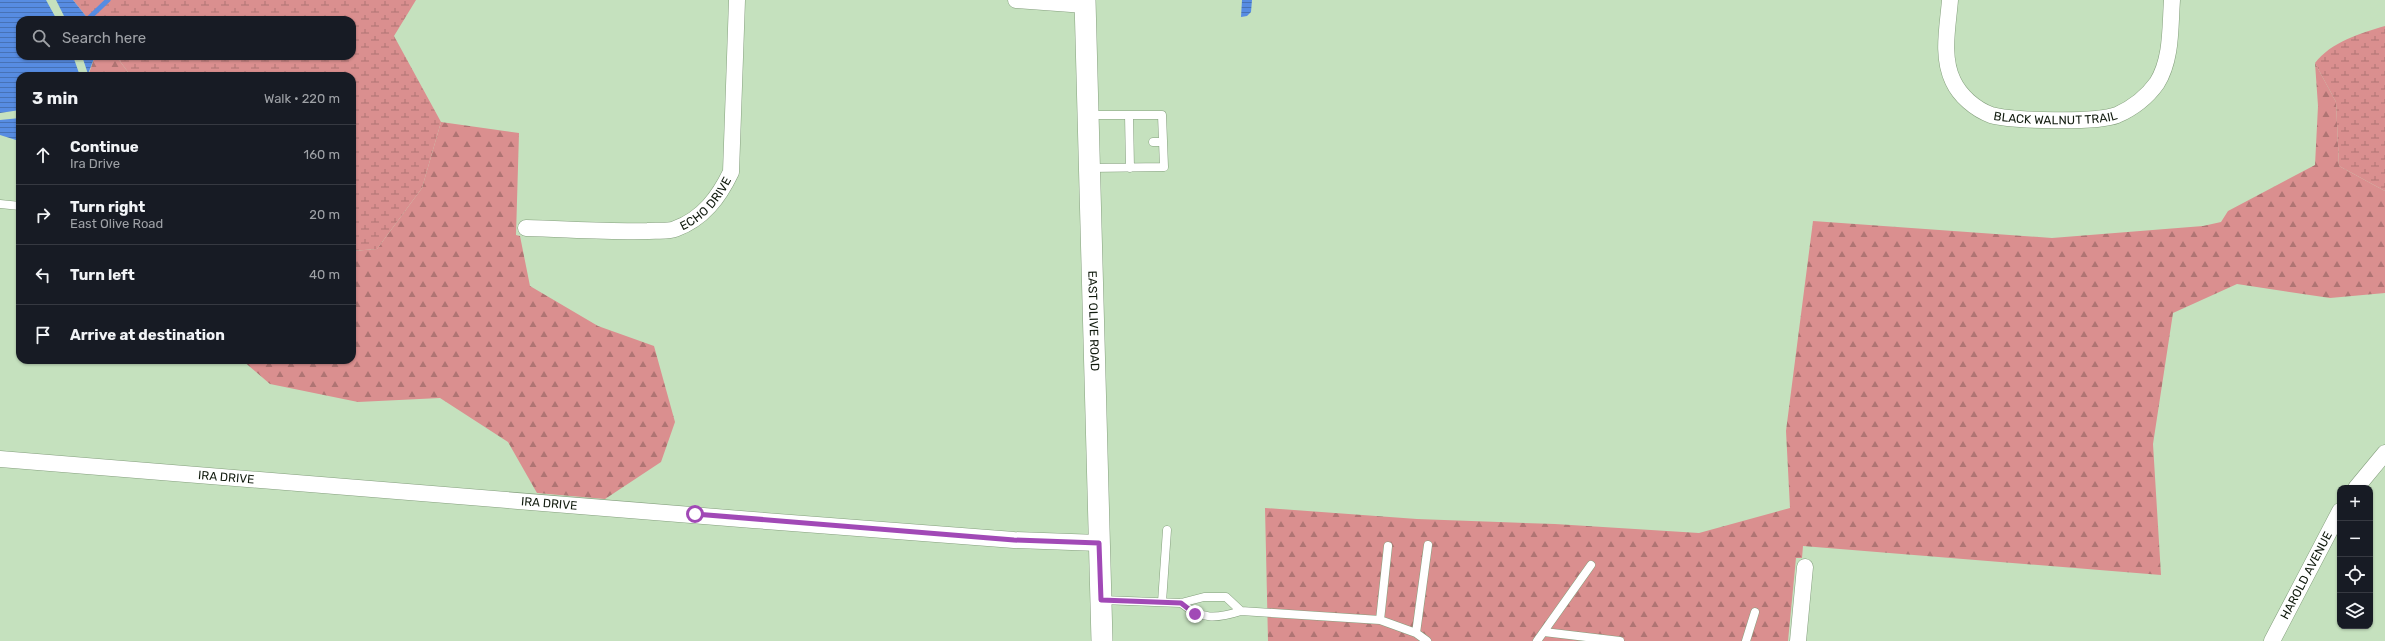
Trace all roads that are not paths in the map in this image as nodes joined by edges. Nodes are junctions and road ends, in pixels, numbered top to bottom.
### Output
1 (737, 0) edge
2 (1016, 0) edge
3 (1950, 0) edge
4 (2172, 0) edge
5 (1085, 3) edge
6 (1088, 115) junction
7 (1129, 115) junction
8 (1139, 142) dead end
9 (1153, 142) dead end
10 (1163, 142) junction
11 (1130, 143) junction
12 (1090, 168) junction
13 (1130, 168) junction
14 (0, 204) edge
15 (16, 206) edge
16 (526, 228) dead end
17 (2385, 453) edge
18 (0, 459) edge
19 (2358, 485) edge
20 (2337, 517) edge
21 (1167, 530) dead end
22 (1099, 543) junction
23 (1428, 545) dead end
24 (1388, 546) dead end
25 (1590, 565) dead end
26 (1805, 567) dead end
27 (1101, 600) junction
28 (1162, 602) junction
29 (1181, 603) junction
30 (1241, 611) junction
31 (1755, 612) dead end
32 (1380, 620) junction
33 (1544, 632) junction
34 (1416, 633) junction
35 (1102, 641) edge
36 (1427, 641) edge
37 (1537, 641) edge
38 (1620, 641) edge
39 (1746, 641) edge
40 (1798, 641) edge
41 (2272, 641) edge

1 - 16 street, ECHO DRIVE
2 - 5 street
3 - 4 street, BLACK WALNUT TRAIL
5 - 6 street, EAST OLIVE ROAD
6 - 7 lane
6 - 12 street, EAST OLIVE ROAD
7 - 10 lane
7 - 11 lane
8 - 11 lane
9 - 10 lane
10 - 13 lane
11 - 13 lane
12 - 13 lane
12 - 22 street, EAST OLIVE ROAD
14 - 15 lane
17 - 19 street
18 - 22 street, IRA DRIVE
20 - 41 street, HAROLD AVENUE
21 - 28 lane
22 - 27 street, EAST OLIVE ROAD
23 - 34 lane
24 - 32 lane
25 - 33 lane
26 - 40 street
27 - 28 lane
27 - 35 street, EAST OLIVE ROAD
28 - 29 lane
29 - 30 lane
29 - 30 lane
30 - 32 lane
31 - 39 lane
32 - 34 lane
33 - 37 lane
33 - 38 lane
34 - 36 lane

